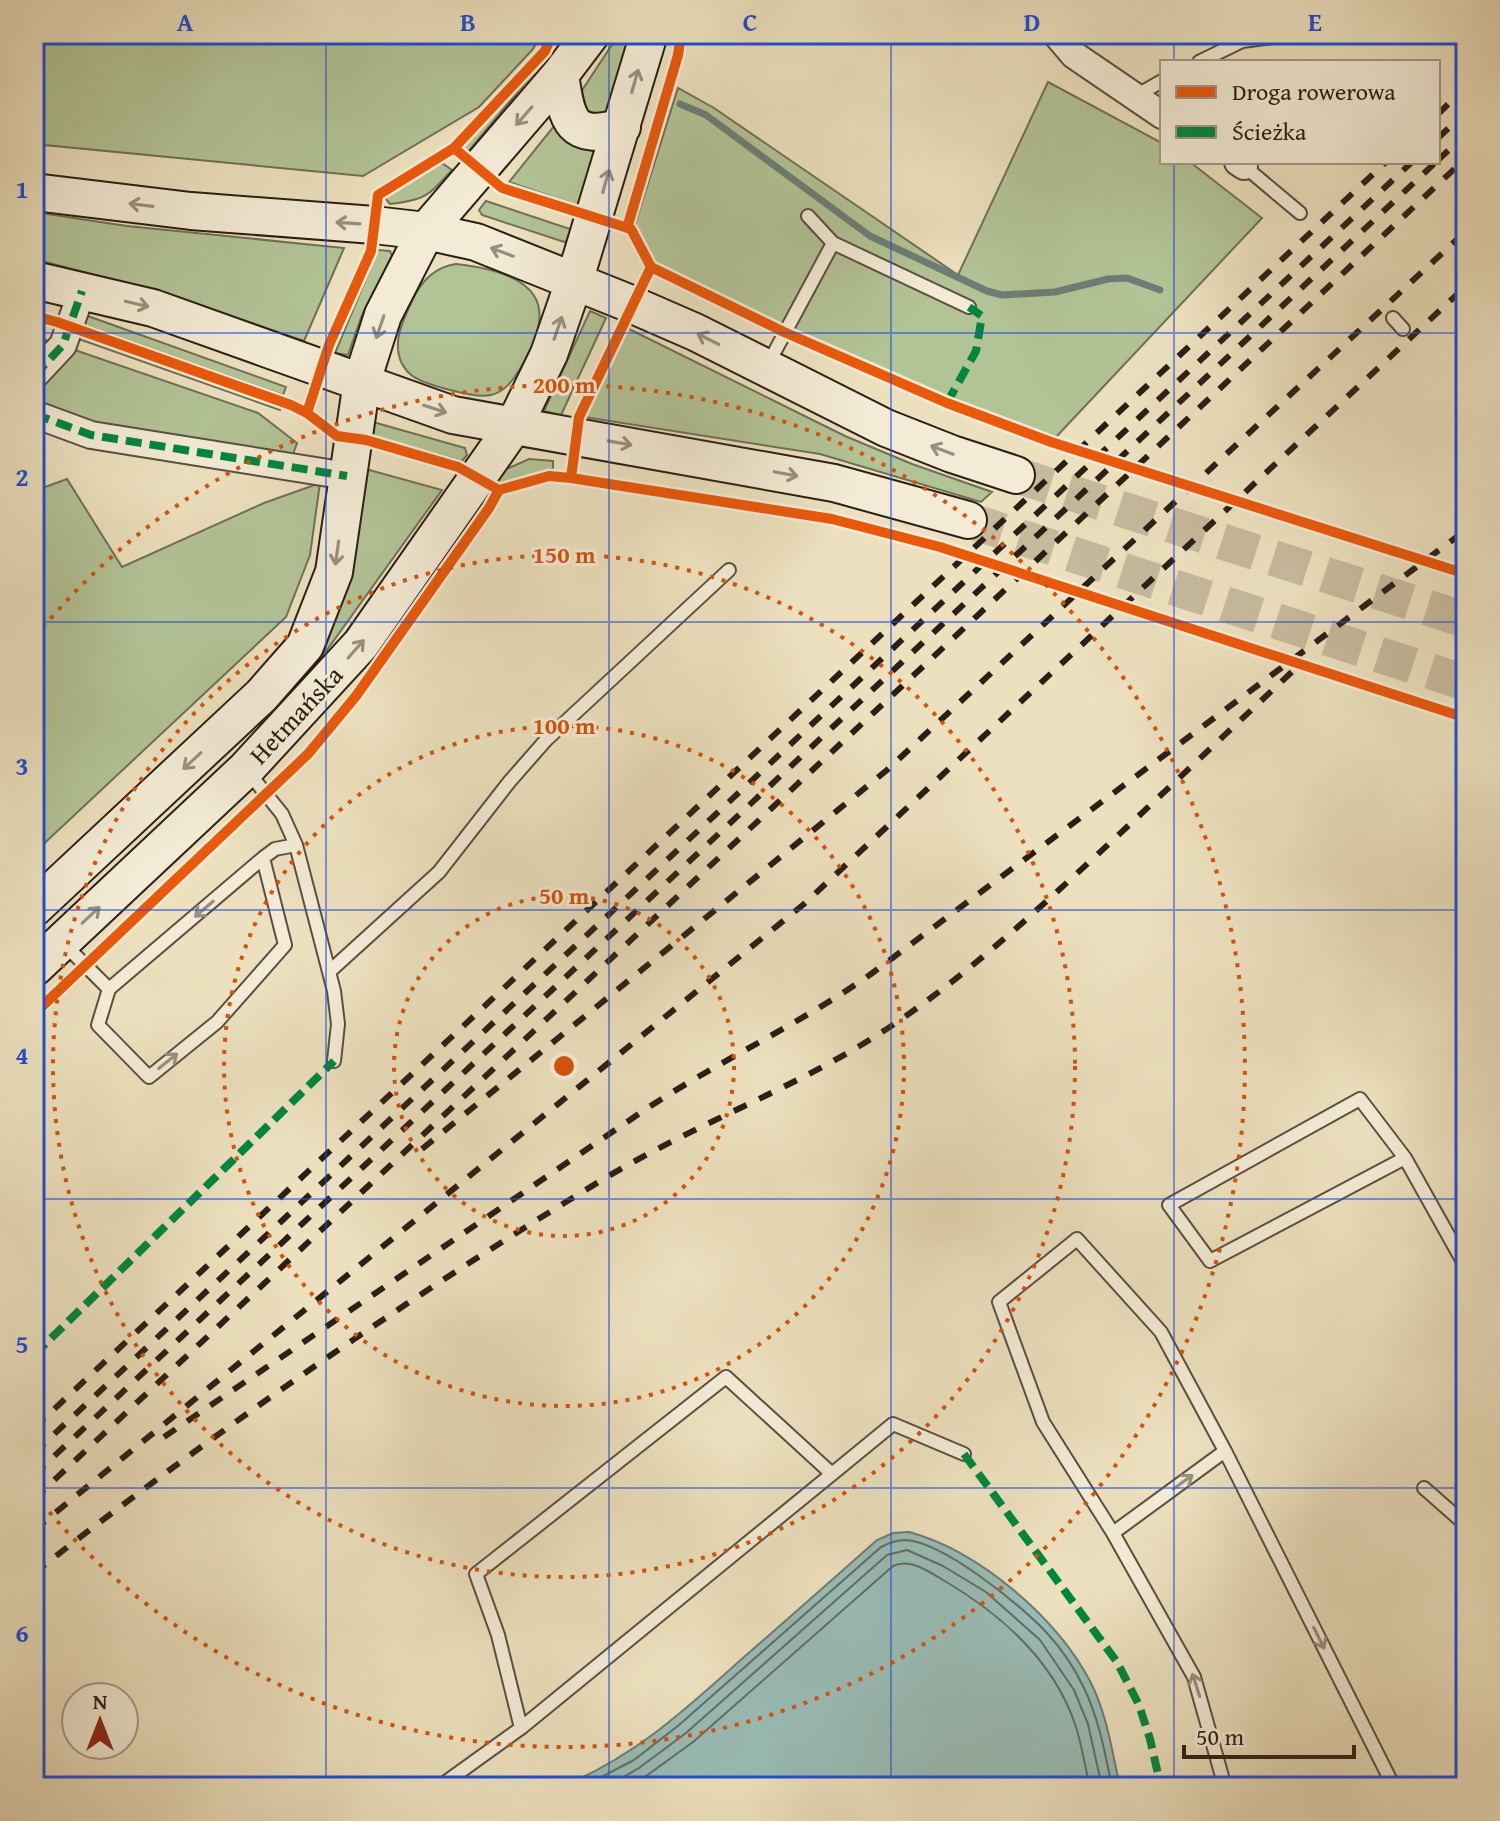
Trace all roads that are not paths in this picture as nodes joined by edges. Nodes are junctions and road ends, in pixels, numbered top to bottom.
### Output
1 (591, 34) edge
2 (649, 34) edge
3 (1056, 34) edge
4 (1298, 34) edge
5 (1348, 34) edge
6 (1203, 60) edge
7 (560, 75) junction
8 (1160, 82) edge
9 (1134, 97) junction
10 (1160, 114) edge
11 (622, 127) junction
12 (1241, 164) edge
13 (34, 192) edge
14 (1300, 213) dead end
15 (808, 216) dead end
16 (426, 231) junction
17 (833, 243) junction
18 (34, 280) edge
19 (574, 282) junction
20 (82, 291) junction
21 (969, 307) dead end
22 (1393, 318) dead end
23 (1403, 329) dead end
24 (765, 369) junction
25 (34, 376) edge
26 (362, 381) junction
27 (34, 414) edge
28 (515, 424) junction
29 (1016, 475) tunnel mouth
30 (347, 476) junction
31 (968, 520) tunnel mouth
32 (729, 570) dead end
33 (262, 695) junction
34 (246, 769) junction
35 (296, 845) junction
36 (263, 858) junction
37 (34, 908) edge
38 (62, 942) junction
39 (34, 968) edge
40 (330, 971) junction
41 (109, 989) junction
42 (334, 1061) dead end
43 (1405, 1158) junction
44 (1466, 1267) edge
45 (1225, 1451) junction
46 (964, 1454) dead end
47 (832, 1474) junction
48 (1424, 1488) dead end
49 (1466, 1525) edge
50 (1113, 1533) junction
51 (521, 1728) junction
52 (439, 1787) edge
53 (1225, 1787) edge
54 (1394, 1787) edge

1 - 7 main road, Hetmańska
11 -> 2 main road, Hetmańska
3 - 9 street
4 - 5 lane
4 - 6 lane
7 - 11 main road
7 -> 16 main road, Hetmańska
8 - 9 lane
9 - 10 street
19 -> 11 main road, Hetmańska
12 - 14 lane
16 -> 13 main road
15 - 17 lane
19 -> 16 main road
16 -> 26 main road, Hetmańska
17 - 21 lane
17 - 24 lane
18 - 20 main road
24 -> 19 main road
28 -> 19 main road, Hetmańska
20 - 25 street
20 -> 26 main road
22 - 23 lane
29 -> 24 main road
26 -> 28 main road
26 - 30 main road, Hetmańska
27 - 30 street
28 -> 31 main road
34 -> 28 main road, Hetmańska
30 -> 33 main road, Hetmańska
32 - 40 lane
33 - 34 main road
33 -> 37 main road, Hetmańska
34 - 35 lane
38 -> 34 main road, Hetmańska
35 - 36 lane
35 - 40 lane
36 -> 41 lane
41 -> 36 lane
38 - 39 main road, Hetmańska
38 - 41 lane
40 - 42 lane
43 - 43 lane
43 - 44 lane
50 -> 45 lane
45 - 50 lane
45 -> 54 lane
46 - 47 lane
47 - 51 lane
47 - 51 lane
48 - 49 lane
53 -> 50 lane
51 - 52 lane

